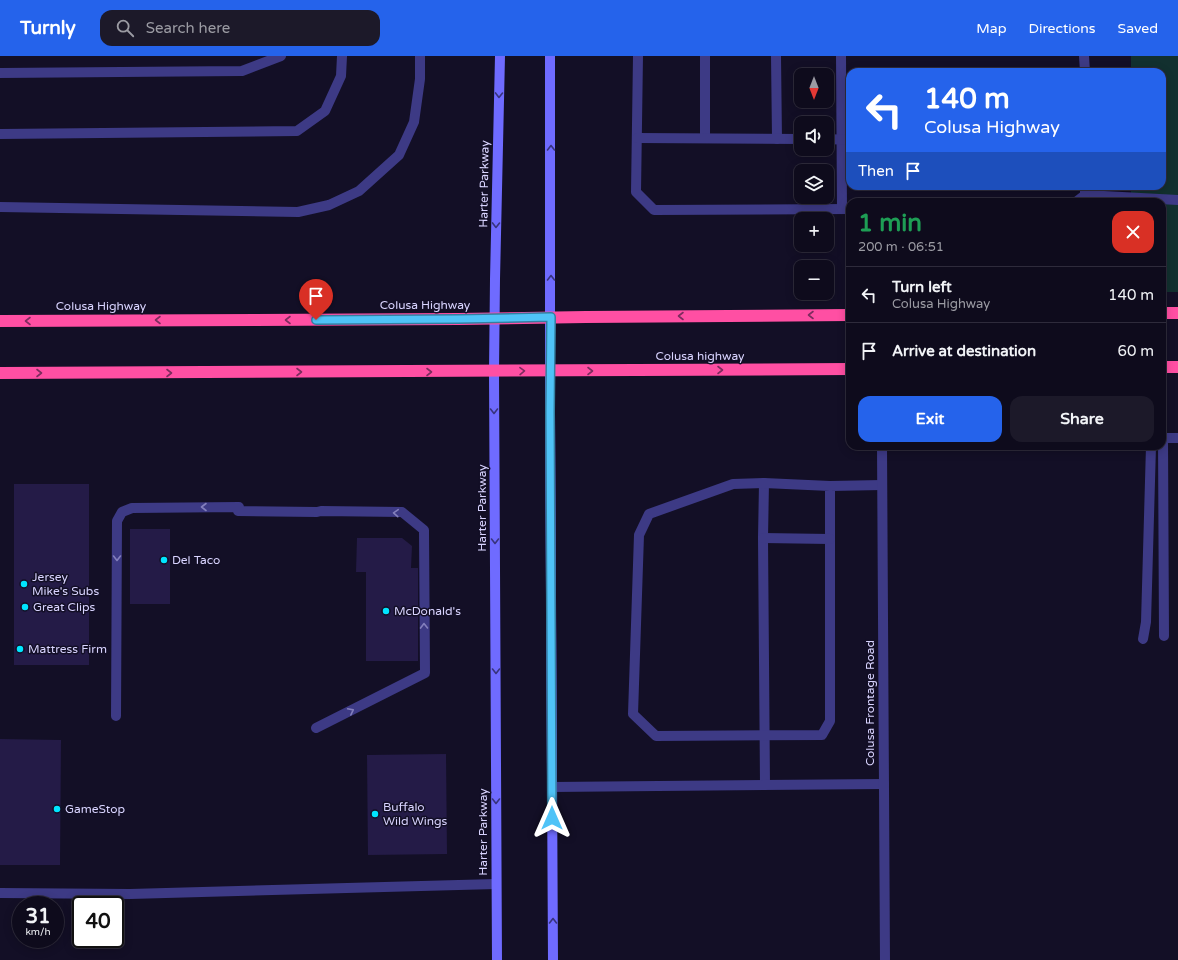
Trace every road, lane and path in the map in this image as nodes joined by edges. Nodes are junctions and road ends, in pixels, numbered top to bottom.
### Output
1 (281, 56) edge
2 (342, 56) edge
3 (420, 56) edge
4 (500, 56) edge
5 (550, 56) edge
6 (638, 56) edge
7 (705, 56) edge
8 (776, 56) edge
9 (841, 56) edge
10 (1084, 56) edge
11 (1084, 68) edge
12 (0, 73) edge
13 (0, 134) edge
14 (636, 138) junction
15 (705, 138) junction
16 (777, 139) junction
17 (794, 139) edge
18 (834, 139) edge
19 (846, 140) edge
20 (1085, 191) edge
21 (1157, 198) edge
22 (1166, 199) edge
23 (1178, 200) edge
24 (0, 207) edge
25 (846, 209) edge
26 (1166, 313) edge
27 (1178, 313) edge
28 (846, 315) edge
29 (551, 317) junction
30 (494, 318) junction
31 (0, 321) edge
32 (1166, 367) edge
33 (1178, 367) edge
34 (846, 369) edge
35 (550, 371) junction
36 (494, 372) junction
37 (0, 373) edge
38 (1166, 438) edge
39 (1178, 438) edge
40 (882, 450) edge
41 (1151, 450) edge
42 (1162, 450) edge
43 (764, 483) junction
44 (882, 485) junction
45 (830, 486) junction
46 (763, 538) junction
47 (830, 539) junction
48 (1164, 636) dead end
49 (1144, 638) dead end
50 (116, 716) dead end
51 (316, 728) dead end
52 (765, 735) junction
53 (884, 784) junction
54 (765, 785) junction
55 (552, 787) junction
56 (496, 884) junction
57 (0, 893) edge
58 (497, 960) edge
59 (553, 960) edge
60 (885, 960) edge

1 - 12 street
2 - 13 street
3 - 24 street
4 -> 30 street, Harter Parkway
29 -> 5 street
6 - 14 street
7 - 15 street
8 - 16 street
9 - 19 street
10 - 11 street
14 - 15 street
14 - 25 street
15 - 16 street
16 - 17 street
18 - 19 street
19 - 25 street
20 - 21 street
22 - 23 street
26 - 27 highway
28 -> 29 highway, Colusa Highway
29 - 30 highway, Colusa Highway
29 - 35 street
30 -> 31 highway, Colusa Highway
30 - 36 street, Harter Parkway
32 - 33 highway
35 -> 34 highway, Colusa highway
36 -> 35 highway
35 - 55 street
37 -> 36 highway
36 -> 56 street, Harter Parkway
38 - 39 street
40 - 44 street, Colusa Frontage Road
41 - 49 street
42 - 48 street
43 - 45 street
43 - 46 street
43 - 52 street
44 - 45 street
44 - 53 street, Colusa Frontage Road
45 - 47 street
46 - 47 street
46 - 52 street
47 - 52 street
51 -> 50 street
52 - 54 street
53 - 54 street
53 - 60 street, Colusa Frontage Road
54 - 55 street
59 -> 55 street
56 - 57 street
56 - 58 street, Harter Parkway

